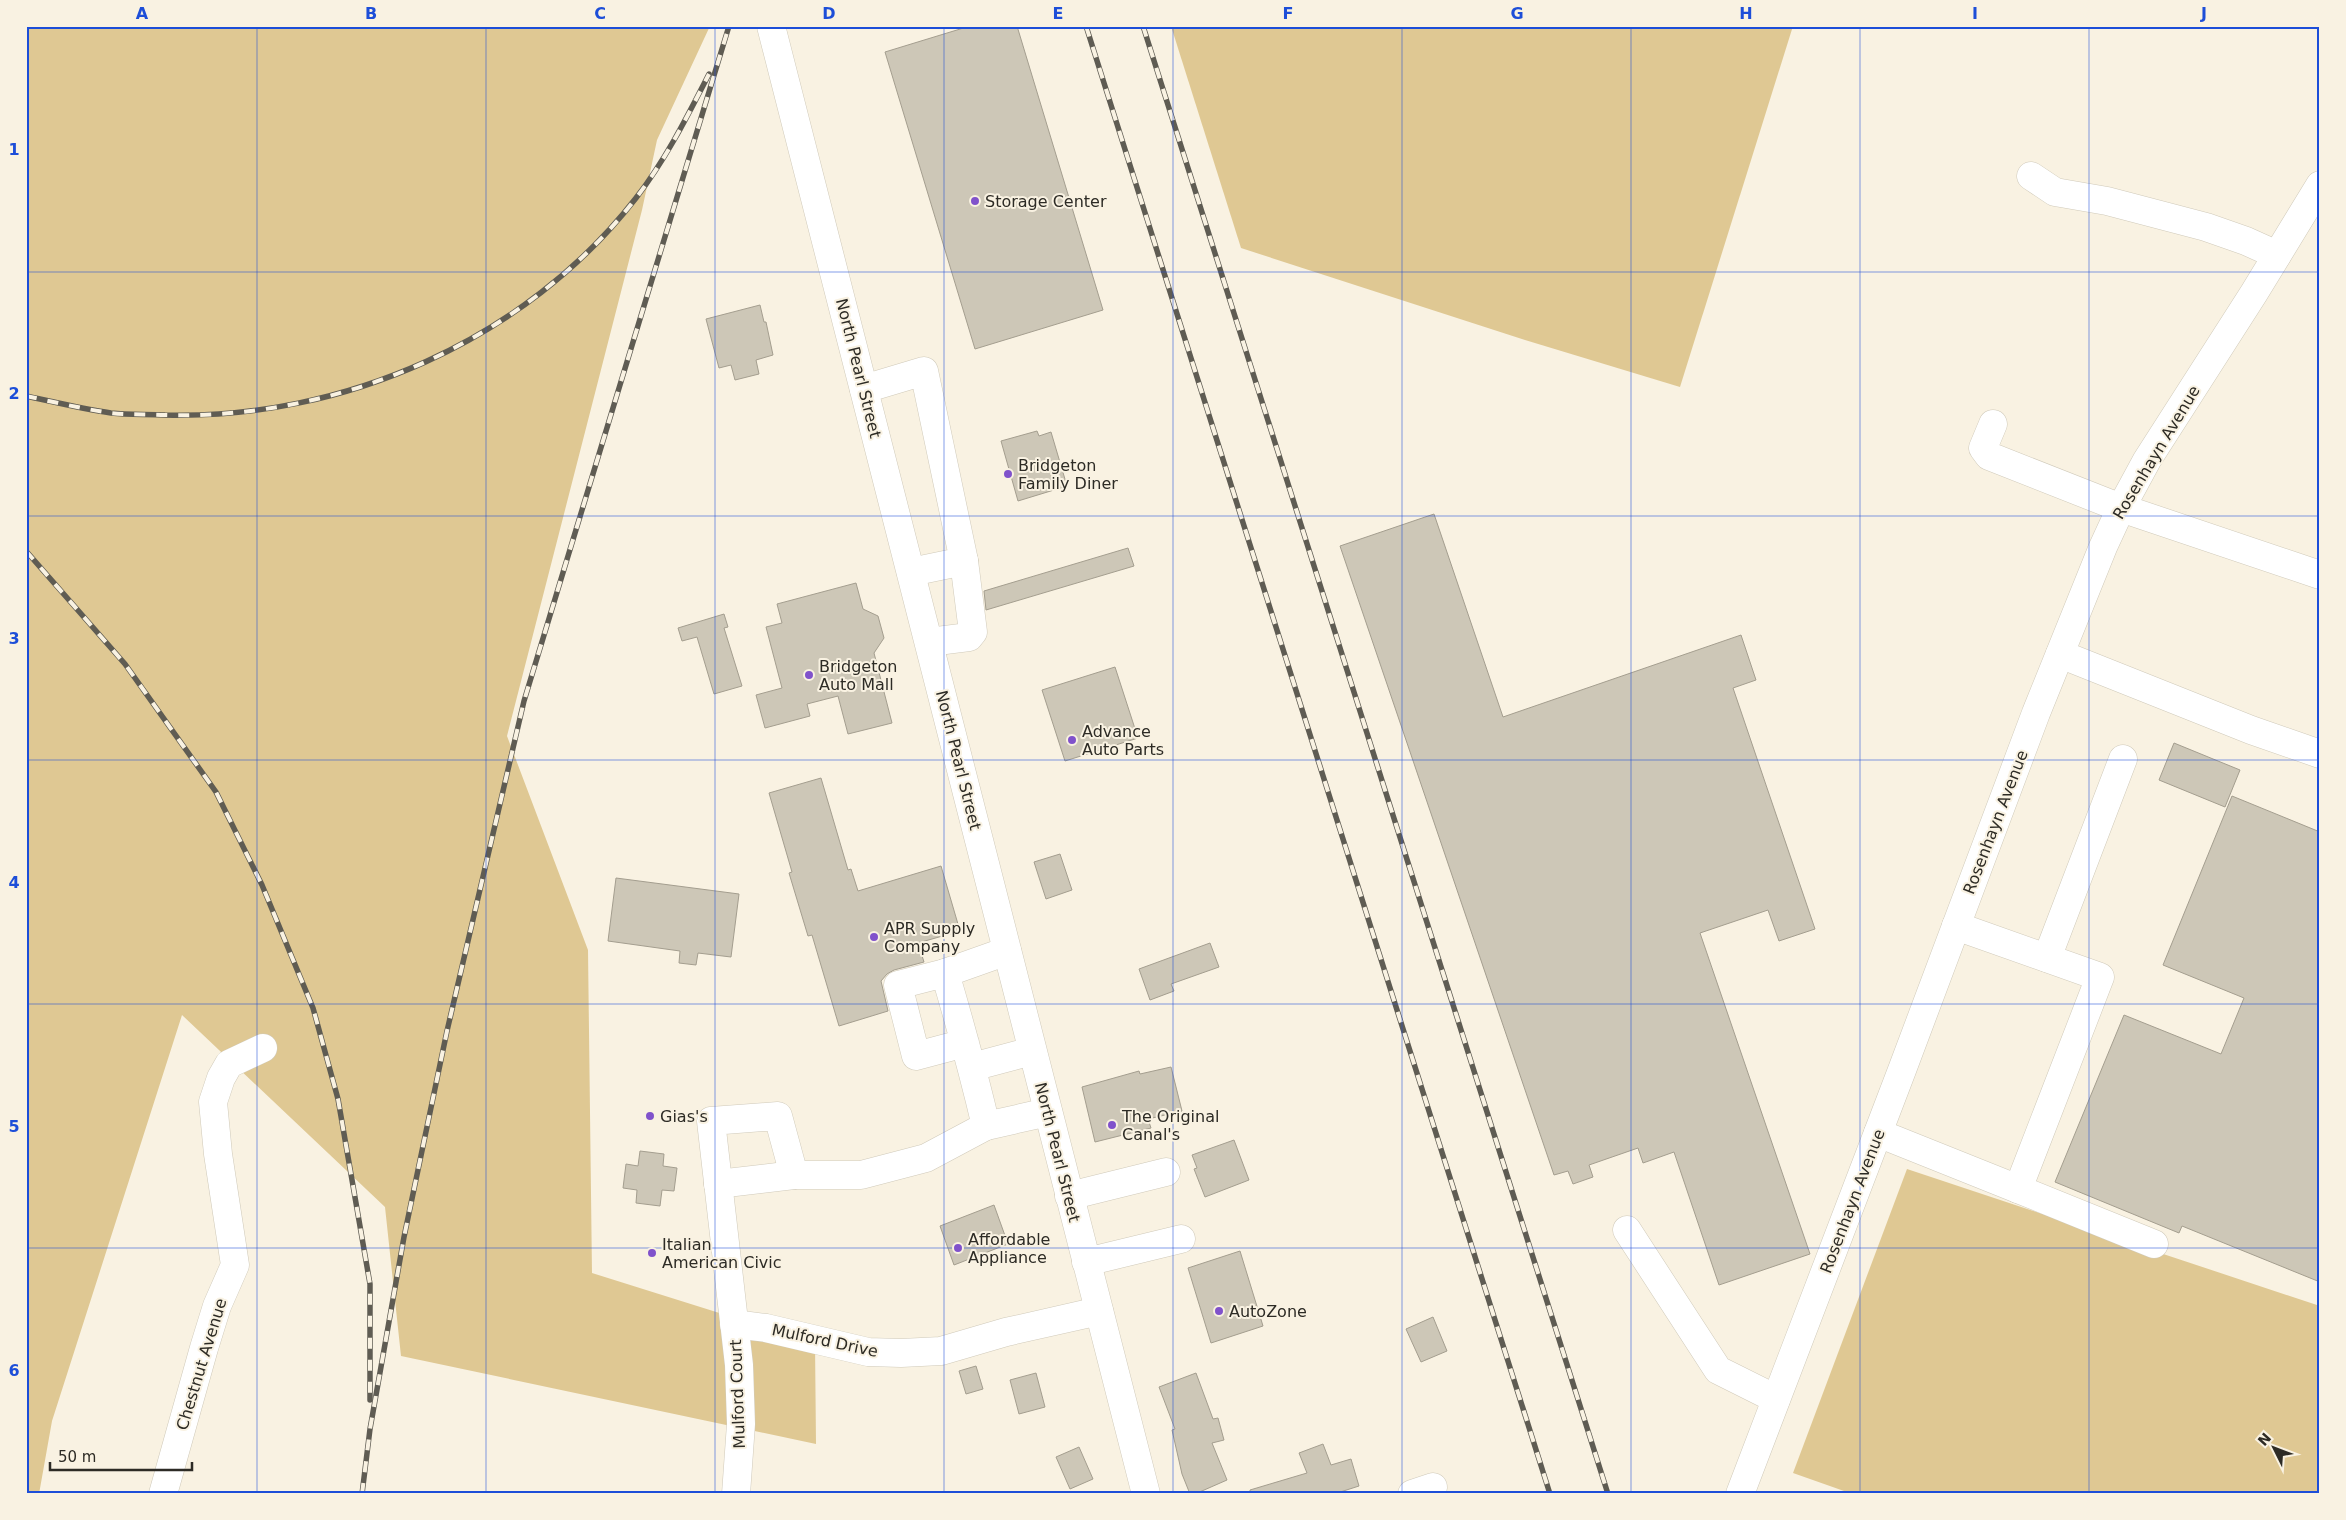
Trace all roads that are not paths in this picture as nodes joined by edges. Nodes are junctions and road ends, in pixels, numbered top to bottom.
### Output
1 (771, 26) edge
2 (2031, 176) dead end
3 (2320, 185) edge
4 (2277, 255) junction
5 (864, 389) junction
6 (1993, 424) dead end
7 (2121, 508) junction
8 (964, 561) junction
9 (911, 572) junction
10 (2320, 575) edge
11 (929, 642) junction
12 (2060, 654) junction
13 (2320, 754) edge
14 (2123, 759) dead end
15 (1956, 926) junction
16 (1007, 951) junction
17 (2047, 958) junction
18 (945, 973) junction
19 (263, 1048) dead end
20 (1032, 1051) junction
21 (968, 1055) junction
22 (1048, 1112) junction
23 (986, 1126) junction
24 (1878, 1133) junction
25 (1166, 1172) dead end
26 (794, 1175) junction
27 (718, 1184) junction
28 (2018, 1189) junction
29 (1069, 1196) junction
30 (1627, 1230) dead end
31 (1182, 1239) dead end
32 (2154, 1244) dead end
33 (1086, 1262) junction
34 (1099, 1311) junction
35 (734, 1324) junction
36 (1776, 1399) junction
37 (163, 1494) edge
38 (736, 1494) edge
39 (1146, 1494) edge
40 (1740, 1494) edge

1 - 5 street, North Pearl Street
2 - 4 street
3 - 4 street, Rosenhayn Avenue
4 - 7 street, Rosenhayn Avenue
5 - 8 street
5 - 9 street, North Pearl Street
6 - 7 street
7 - 10 street
7 - 12 street, Rosenhayn Avenue
8 - 9 street
8 - 11 street
9 - 11 street, North Pearl Street
11 - 16 street, North Pearl Street
12 - 13 street
12 - 15 street, Rosenhayn Avenue
14 - 17 street
15 - 17 street
15 - 24 street, Rosenhayn Avenue
16 - 18 street
16 - 20 street, North Pearl Street
17 - 28 street
18 - 21 street
18 - 21 street
19 - 37 street, Chestnut Avenue
20 - 21 street
20 - 22 street, North Pearl Street
21 - 23 street
22 - 23 street
22 - 29 street, North Pearl Street
23 - 26 street
24 - 28 street
24 - 36 street, Rosenhayn Avenue
25 - 29 street
26 - 27 street
26 - 27 street
27 - 35 street
28 - 32 street
29 - 33 street, North Pearl Street
30 - 36 street
31 - 33 street
33 - 34 street, North Pearl Street
34 - 35 street, Mulford Drive
34 - 39 street, North Pearl Street
35 - 38 street, Mulford Court
36 - 40 street, Rosenhayn Avenue

